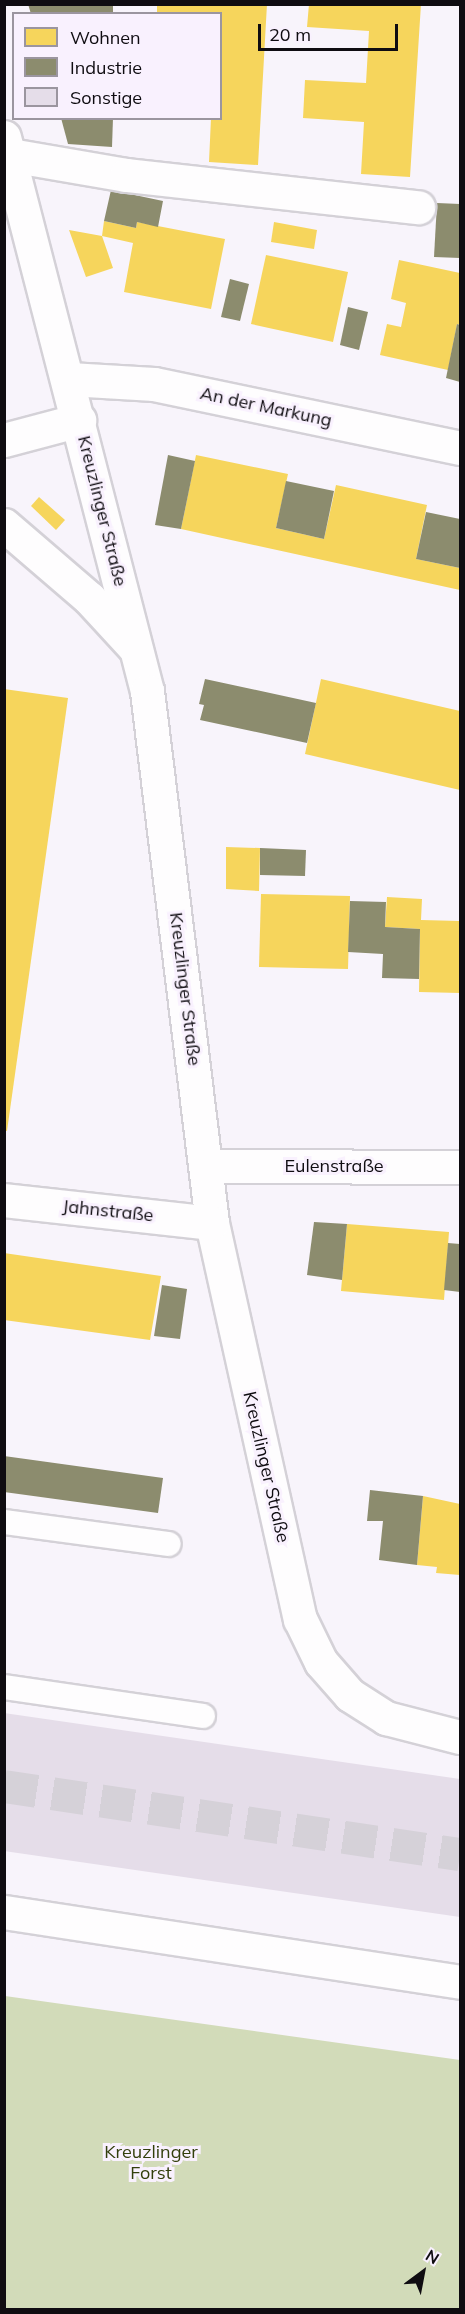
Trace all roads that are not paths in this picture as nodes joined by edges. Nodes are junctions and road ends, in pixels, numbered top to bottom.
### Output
1 (7, 146) edge
2 (418, 207) dead end
3 (69, 379) junction
4 (79, 420) junction
5 (4, 440) edge
6 (460, 448) edge
7 (4, 525) edge
8 (137, 649) junction
9 (207, 1166) junction
10 (460, 1167) edge
11 (4, 1200) edge
12 (212, 1222) junction
13 (4, 1522) edge
14 (169, 1544) dead end
15 (4, 1687) edge
16 (203, 1716) dead end
17 (460, 1737) edge
18 (4, 1912) edge
19 (460, 1982) edge

1 - 2 main road, Kreuzlinger Straße
1 - 3 main road, Kreuzlinger Straße
3 - 4 main road, Kreuzlinger Straße
3 - 6 main road, An der Markung
4 - 5 main road
4 - 8 main road, Kreuzlinger Straße
7 - 8 main road
8 - 9 main road, Kreuzlinger Straße
9 - 10 main road, Eulenstraße
9 - 12 main road, Kreuzlinger Straße
11 - 12 main road, Jahnstraße
12 - 17 main road, Kreuzlinger Straße
13 - 14 lane
15 - 16 lane
18 - 19 main road

